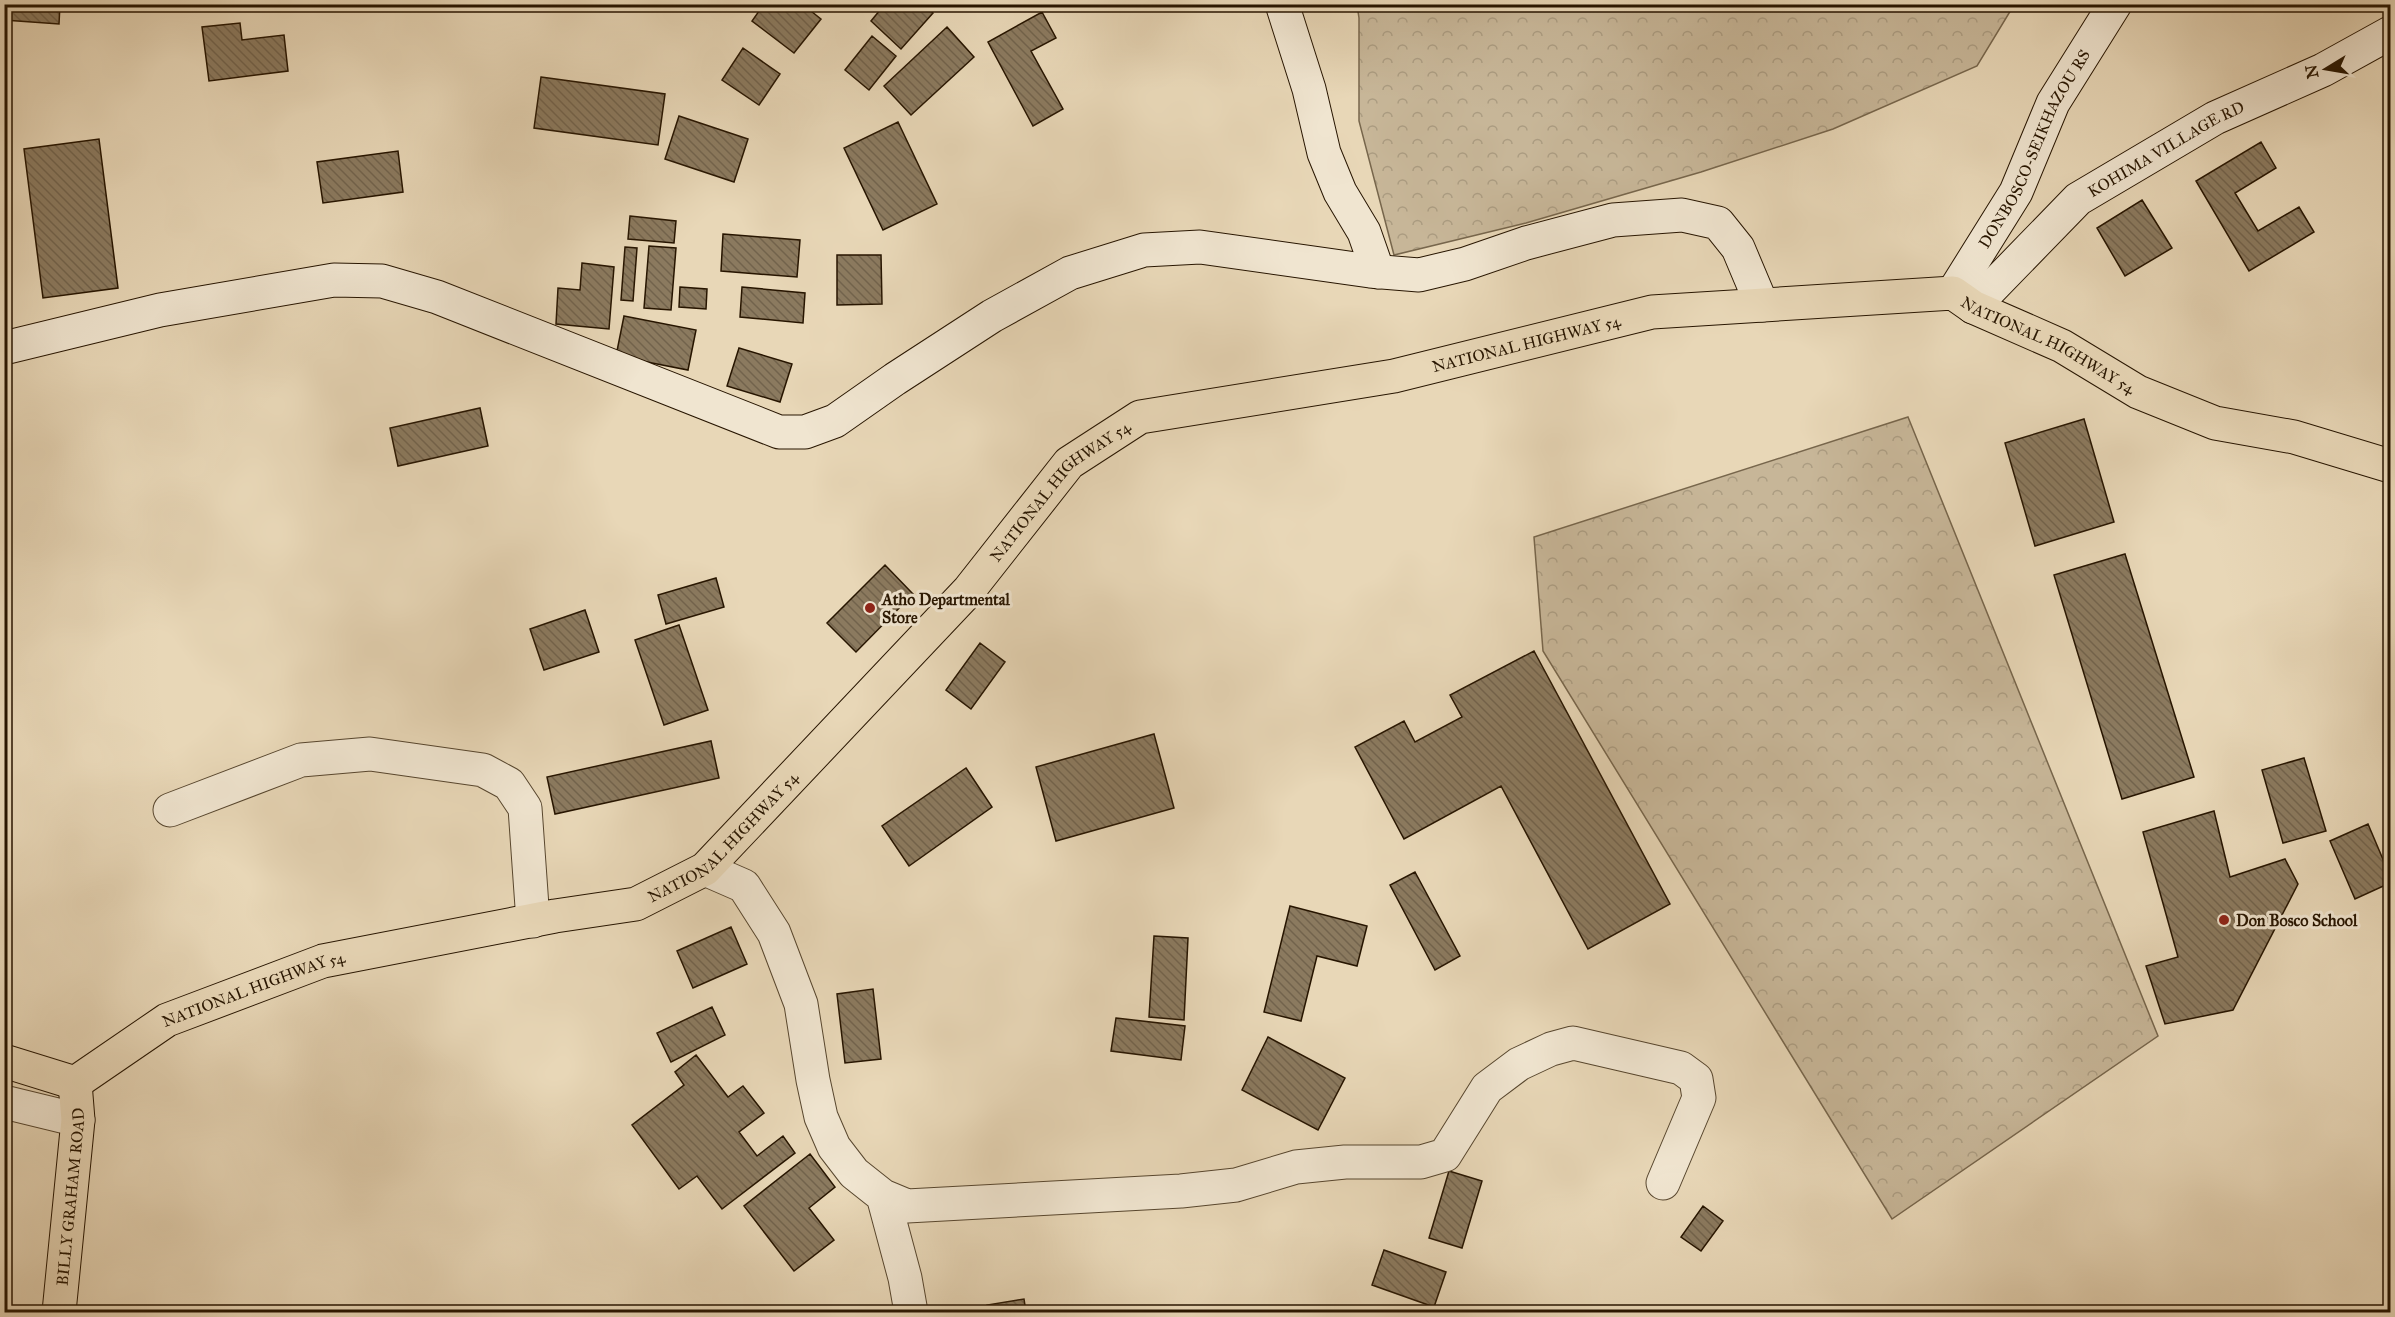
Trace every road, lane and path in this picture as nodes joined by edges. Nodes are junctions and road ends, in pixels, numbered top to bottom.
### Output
1 (1282, 4) edge
2 (2115, 4) edge
3 (2391, 33) edge
4 (1378, 272) junction
5 (1963, 300) junction
6 (1762, 305) junction
7 (4, 348) edge
8 (2391, 466) edge
9 (170, 810) dead end
10 (705, 869) junction
11 (533, 921) junction
12 (4, 1061) edge
13 (75, 1083) junction
14 (4, 1102) edge
15 (78, 1120) junction
16 (1663, 1183) dead end
17 (883, 1197) junction
18 (59, 1312) edge
19 (911, 1312) edge

1 - 4 street
2 - 5 street, DONBOSCO-SEIKHAZOU RS
3 - 5 street, KOHIMA VILLAGE RD
4 - 6 street
4 - 7 street
5 - 6 main road, NATIONAL HIGHWAY 54
5 - 8 main road, NATIONAL HIGHWAY 54
6 - 10 main road, NATIONAL HIGHWAY 54
9 - 11 street
10 - 11 main road, NATIONAL HIGHWAY 54
10 - 17 street
11 - 13 main road, NATIONAL HIGHWAY 54
12 - 13 main road
13 - 15 main road, BILLY GRAHAM ROAD
14 - 15 street
15 - 18 main road, BILLY GRAHAM ROAD
16 - 17 street
17 - 19 street

